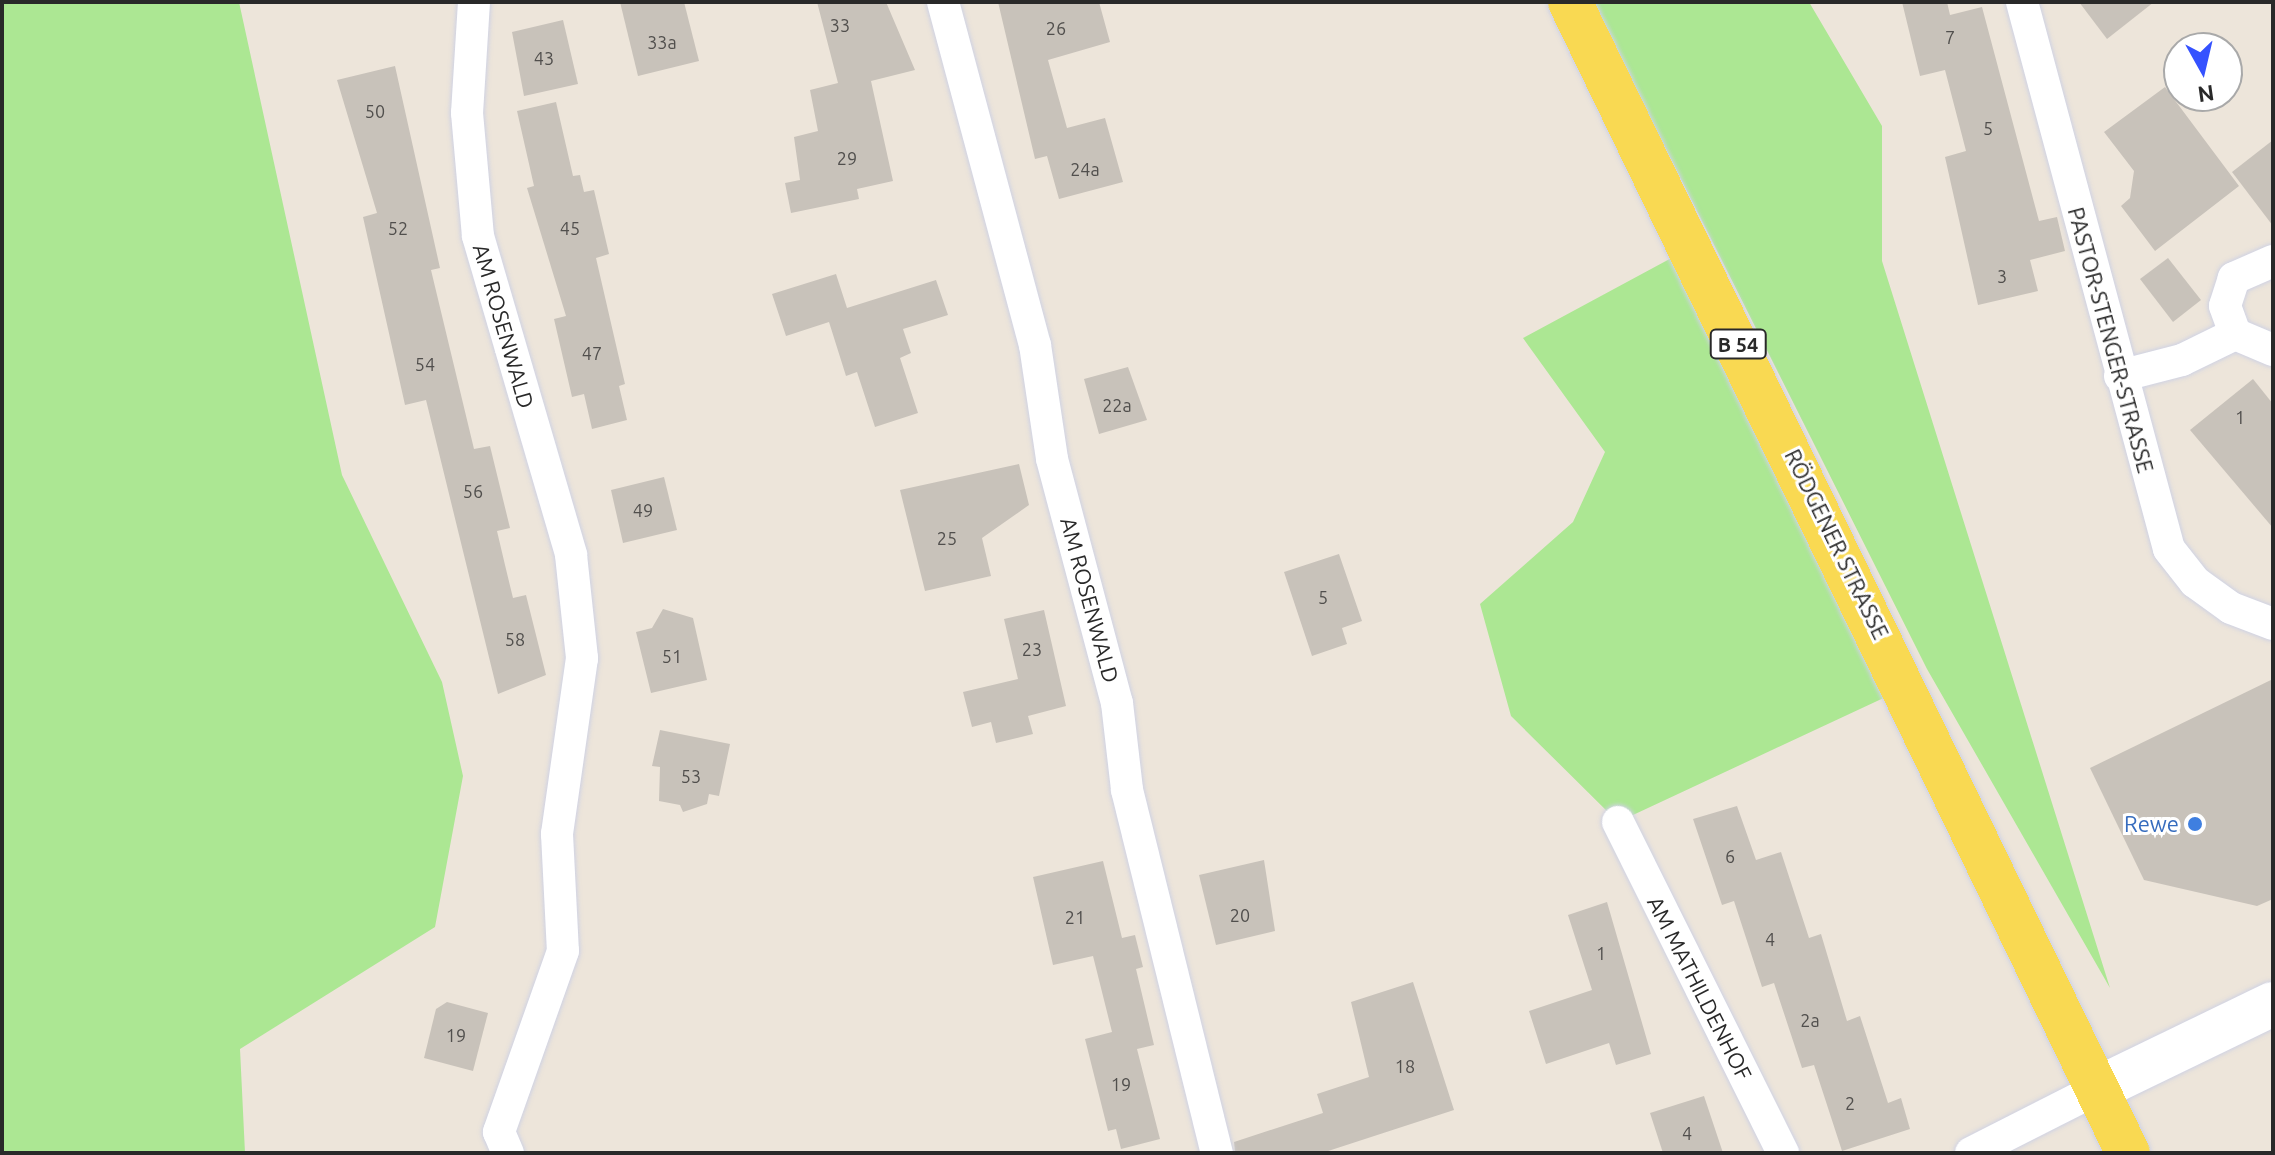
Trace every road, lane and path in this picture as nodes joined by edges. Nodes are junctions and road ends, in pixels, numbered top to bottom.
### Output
1 (474, 2) edge
2 (943, 2) edge
3 (1570, 2) edge
4 (2022, 2) edge
5 (2273, 261) edge
6 (2235, 334) junction
7 (2273, 350) edge
8 (2120, 376) junction
9 (2273, 624) edge
10 (1618, 822) dead end
11 (2273, 1004) edge
12 (2099, 1088) junction
13 (508, 1153) edge
14 (1217, 1153) edge
15 (1783, 1153) edge
16 (1971, 1153) edge
17 (2128, 1153) edge

1 - 13 street, AM ROSENWALD
2 - 14 street, AM ROSENWALD
3 - 12 main road, RÖDGENER STRASSE / B 54
4 - 8 street, PASTOR-STENGER-STRASSE
5 - 6 street
6 - 7 street
6 - 8 street
8 - 9 street, PASTOR-STENGER-STRASSE
10 - 15 street, AM MATHILDENHOF
11 - 12 main road
12 - 16 street
12 - 17 main road, RÖDGENER STRASSE / B 54

